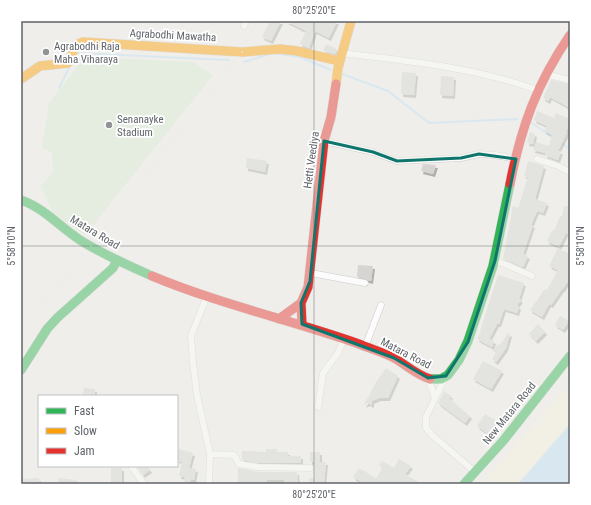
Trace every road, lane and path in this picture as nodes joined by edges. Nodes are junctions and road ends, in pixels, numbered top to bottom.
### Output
1 (351, 21) edge
2 (570, 35) edge
3 (339, 61) junction
4 (545, 74) junction
5 (21, 79) edge
6 (570, 80) edge
7 (537, 90) junction
8 (324, 141) junction
9 (516, 159) junction
10 (538, 159) dead end
11 (570, 172) edge
12 (21, 200) edge
13 (117, 260) junction
14 (495, 261) junction
15 (311, 273) junction
16 (532, 276) dead end
17 (365, 283) dead end
18 (207, 296) junction
19 (301, 304) junction
20 (381, 305) dead end
21 (279, 318) junction
22 (302, 324) junction
23 (344, 339) junction
24 (365, 346) junction
25 (570, 356) edge
26 (21, 370) edge
27 (446, 376) junction
28 (428, 378) junction
29 (435, 398) junction
30 (318, 407) dead end
31 (210, 454) junction
32 (131, 467) edge
33 (310, 468) dead end
34 (475, 472) junction
35 (144, 484) edge
36 (209, 484) edge
37 (464, 484) edge

1 - 3 main road, Hetti Veediya
2 - 4 main road
3 - 5 main road, Agrabodhi Mawatha
3 - 7 street
3 - 8 main road, Hetti Veediya
4 - 6 street
4 - 7 main road
7 - 9 main road
8 - 9 street
8 - 15 main road, Hetti Veediya
9 - 14 main road
10 - 11 street
12 - 13 main road, Matara Road
13 - 18 main road, Matara Road
13 - 26 main road
14 - 16 street
14 - 27 main road
15 - 17 street
15 - 19 main road, Hetti Veediya
18 - 21 main road, Matara Road
18 - 31 street
19 - 21 main road
19 - 22 main road, Hetti Veediya
20 - 24 street
21 - 22 main road, Matara Road
22 - 23 main road, Matara Road
23 - 24 main road, Matara Road
23 - 30 street
24 - 28 main road, Matara Road
25 - 34 main road, New Matara Road
27 - 28 main road, Matara Road
27 - 29 street
28 - 29 street
29 - 34 street
31 - 33 street
31 - 36 street
32 - 35 street
34 - 37 main road, New Matara Road

